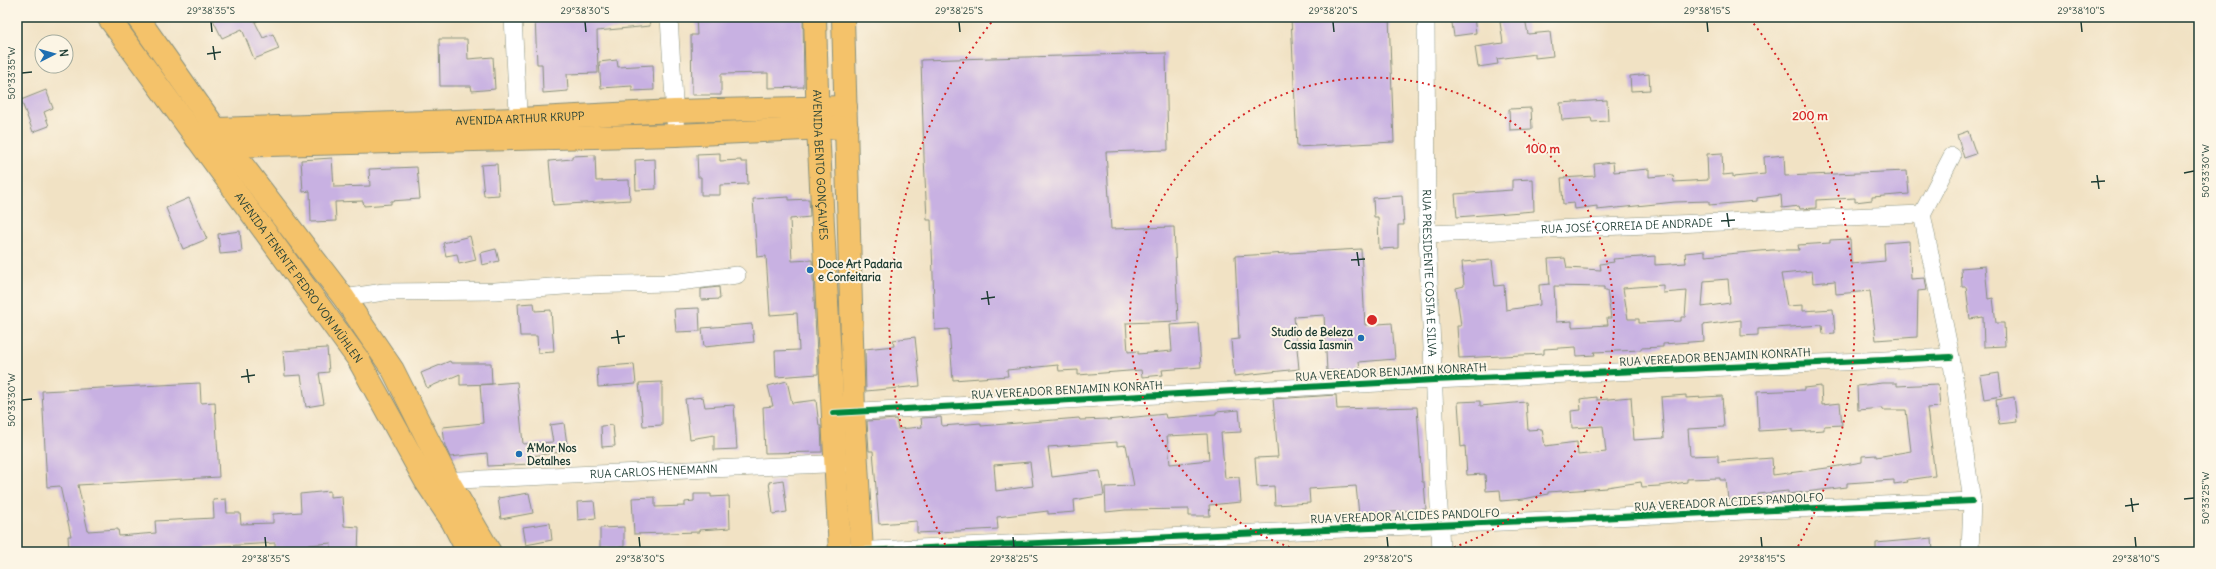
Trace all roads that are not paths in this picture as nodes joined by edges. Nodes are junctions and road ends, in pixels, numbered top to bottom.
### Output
1 (108, 17) edge
2 (137, 17) edge
3 (513, 17) edge
4 (669, 17) edge
5 (815, 17) edge
6 (843, 17) edge
7 (1426, 17) edge
8 (674, 111) junction
9 (846, 117) junction
10 (818, 118) junction
11 (519, 129) junction
12 (676, 135) junction
13 (223, 137) junction
14 (202, 146) junction
15 (1952, 156) dead end
16 (1922, 214) junction
17 (1427, 234) junction
18 (737, 275) dead end
19 (851, 291) junction
20 (826, 294) junction
21 (344, 298) junction
22 (1950, 357) junction
23 (1434, 380) junction
24 (854, 412) junction
25 (833, 413) junction
26 (835, 462) junction
27 (858, 463) junction
28 (448, 480) junction
29 (426, 482) junction
30 (1972, 501) junction
31 (1439, 525) junction
32 (862, 551) edge
33 (468, 552) edge
34 (490, 552) edge
35 (840, 552) edge
36 (1441, 552) edge
37 (1970, 552) edge

1 - 14 main road, AVENIDA TENENTE PEDRO VON MÜHLEN
2 - 13 main road, AVENIDA TENENTE PEDRO VON MÜHLEN
3 - 11 street
4 - 8 street
5 - 10 main road, AVENIDA BENTO GONÇALVES
6 - 9 main road
7 - 17 street, RUA PRESIDENTE COSTA E SILVA
8 - 10 main road, AVENIDA ARTHUR KRUPP
8 - 11 main road, AVENIDA ARTHUR KRUPP
8 - 12 street
9 - 10 main road, AVENIDA ARTHUR KRUPP
9 - 19 main road
10 - 12 main road, AVENIDA ARTHUR KRUPP
10 - 20 main road, AVENIDA BENTO GONÇALVES
11 - 12 main road, AVENIDA ARTHUR KRUPP
11 - 13 main road, AVENIDA ARTHUR KRUPP
13 - 14 main road, AVENIDA ARTHUR KRUPP
13 - 21 main road, AVENIDA TENENTE PEDRO VON MÜHLEN
14 - 29 main road, AVENIDA TENENTE PEDRO VON MÜHLEN
15 - 16 street
16 - 17 street, RUA JOSÉ CORREIA DE ANDRADE
16 - 22 street
17 - 23 street, RUA PRESIDENTE COSTA E SILVA
18 - 21 street
19 - 20 main road
19 - 24 main road
20 - 25 main road, AVENIDA BENTO GONÇALVES
21 - 28 main road, AVENIDA TENENTE PEDRO VON MÜHLEN
22 - 23 street, RUA VEREADOR BENJAMIN KONRATH
22 - 30 street
23 - 24 street, RUA VEREADOR BENJAMIN KONRATH
23 - 31 street, RUA PRESIDENTE COSTA E SILVA
24 - 25 street, RUA VEREADOR BENJAMIN KONRATH
24 - 27 main road
25 - 26 main road, AVENIDA BENTO GONÇALVES
26 - 27 street, RUA CARLOS HENEMANN
26 - 28 street, RUA CARLOS HENEMANN
26 - 35 main road, AVENIDA BENTO GONÇALVES
27 - 32 main road
28 - 29 street, RUA CARLOS HENEMANN
28 - 34 main road, AVENIDA TENENTE PEDRO VON MÜHLEN
29 - 33 main road, AVENIDA TENENTE PEDRO VON MÜHLEN
30 - 31 street, RUA VEREADOR ALCIDES PANDOLFO
30 - 37 street
31 - 32 street, RUA VEREADOR ALCIDES PANDOLFO
31 - 36 street, RUA PRESIDENTE COSTA E SILVA
32 - 35 street, RUA VEREADOR ALCIDES PANDOLFO

